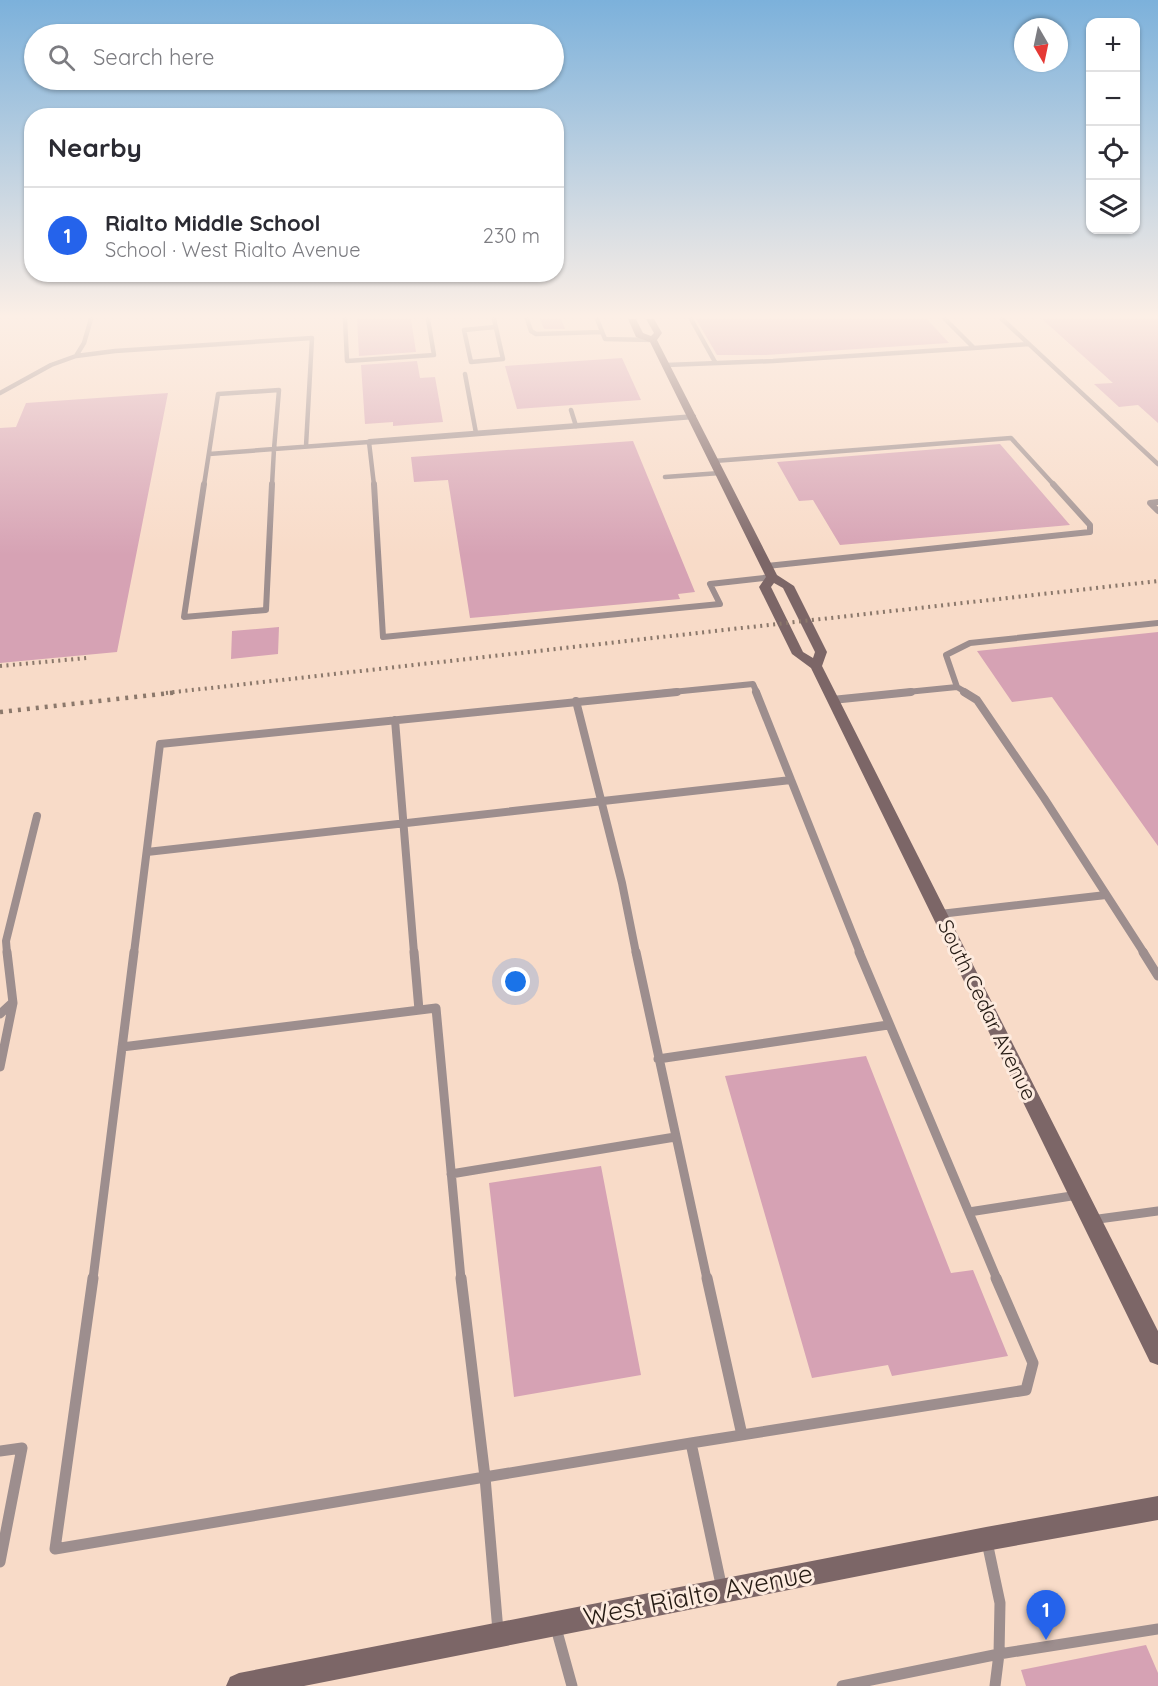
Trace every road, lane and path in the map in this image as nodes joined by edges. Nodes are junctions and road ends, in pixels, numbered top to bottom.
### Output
1 (217, 398) edge
2 (278, 398) edge
3 (309, 398) edge
4 (469, 398) edge
5 (683, 398) edge
6 (1087, 398) edge
7 (571, 410) dead end
8 (693, 417) junction
9 (576, 426) junction
10 (476, 434) junction
11 (369, 442) junction
12 (306, 446) junction
13 (274, 449) junction
14 (209, 454) junction
15 (714, 461) junction
16 (1158, 464) edge
17 (720, 473) junction
18 (665, 477) dead end
19 (1158, 502) edge
20 (1158, 512) edge
21 (769, 572) junction
22 (1158, 623) edge
23 (816, 666) junction
24 (957, 687) junction
25 (832, 700) junction
26 (576, 701) junction
27 (395, 720) junction
28 (791, 780) junction
29 (601, 800) junction
30 (37, 816) dead end
31 (403, 822) junction
32 (147, 852) junction
33 (1106, 895) junction
34 (940, 915) junction
35 (1158, 976) edge
36 (13, 1003) junction
37 (419, 1010) junction
38 (0, 1014) edge
39 (888, 1025) junction
40 (122, 1047) junction
41 (658, 1059) junction
42 (0, 1066) edge
43 (675, 1137) junction
44 (451, 1174) junction
45 (1079, 1195) junction
46 (1158, 1211) edge
47 (969, 1212) junction
48 (1091, 1220) junction
49 (1158, 1354) edge
50 (742, 1435) junction
51 (691, 1443) junction
52 (0, 1451) edge
53 (485, 1477) junction
54 (1158, 1508) edge
55 (986, 1539) junction
56 (0, 1562) edge
57 (722, 1591) junction
58 (555, 1623) junction
59 (1158, 1629) edge
60 (499, 1635) junction
61 (999, 1654) junction
62 (239, 1686) edge
63 (572, 1686) edge
64 (842, 1686) edge
65 (995, 1686) edge

1 - 14 lane
2 - 13 lane
3 - 12 lane
4 - 10 lane
5 - 8 main road, South Cedar Avenue
6 - 16 lane
7 - 9 lane
8 - 9 street
8 - 15 main road, South Cedar Avenue
9 - 10 street
10 - 11 street
11 - 12 lane
11 - 21 lane
12 - 13 lane
13 - 14 lane
13 - 14 lane
15 - 17 main road, South Cedar Avenue
15 - 21 lane
17 - 18 lane
17 - 21 main road, South Cedar Avenue
19 - 20 lane
21 - 23 main road, South Cedar Avenue
21 - 23 main road, South Cedar Avenue
22 - 24 lane
23 - 25 main road, South Cedar Avenue
24 - 25 lane
24 - 33 lane
25 - 34 main road, South Cedar Avenue
26 - 27 lane
26 - 28 lane
26 - 29 lane
27 - 31 lane
27 - 32 lane
28 - 29 lane
28 - 39 lane
29 - 31 lane
29 - 41 lane
30 - 36 lane
31 - 32 lane
31 - 37 lane
32 - 40 lane
33 - 34 lane
33 - 35 lane
34 - 45 main road, South Cedar Avenue
36 - 38 lane
36 - 42 lane
37 - 40 lane
37 - 44 lane
39 - 41 lane
39 - 47 lane
40 - 53 lane
41 - 43 lane
43 - 44 lane
43 - 50 lane
44 - 53 lane
45 - 47 lane
45 - 48 main road, South Cedar Avenue
46 - 48 lane
47 - 50 lane
48 - 49 main road, South Cedar Avenue
50 - 51 lane
51 - 53 lane
51 - 57 lane
52 - 56 lane
53 - 60 lane
54 - 55 main road, West Rialto Avenue
55 - 57 main road, West Rialto Avenue
55 - 61 lane
57 - 58 main road, West Rialto Avenue
58 - 60 main road, West Rialto Avenue
58 - 63 lane
59 - 61 lane
60 - 62 main road, West Rialto Avenue
61 - 64 lane
61 - 65 lane

